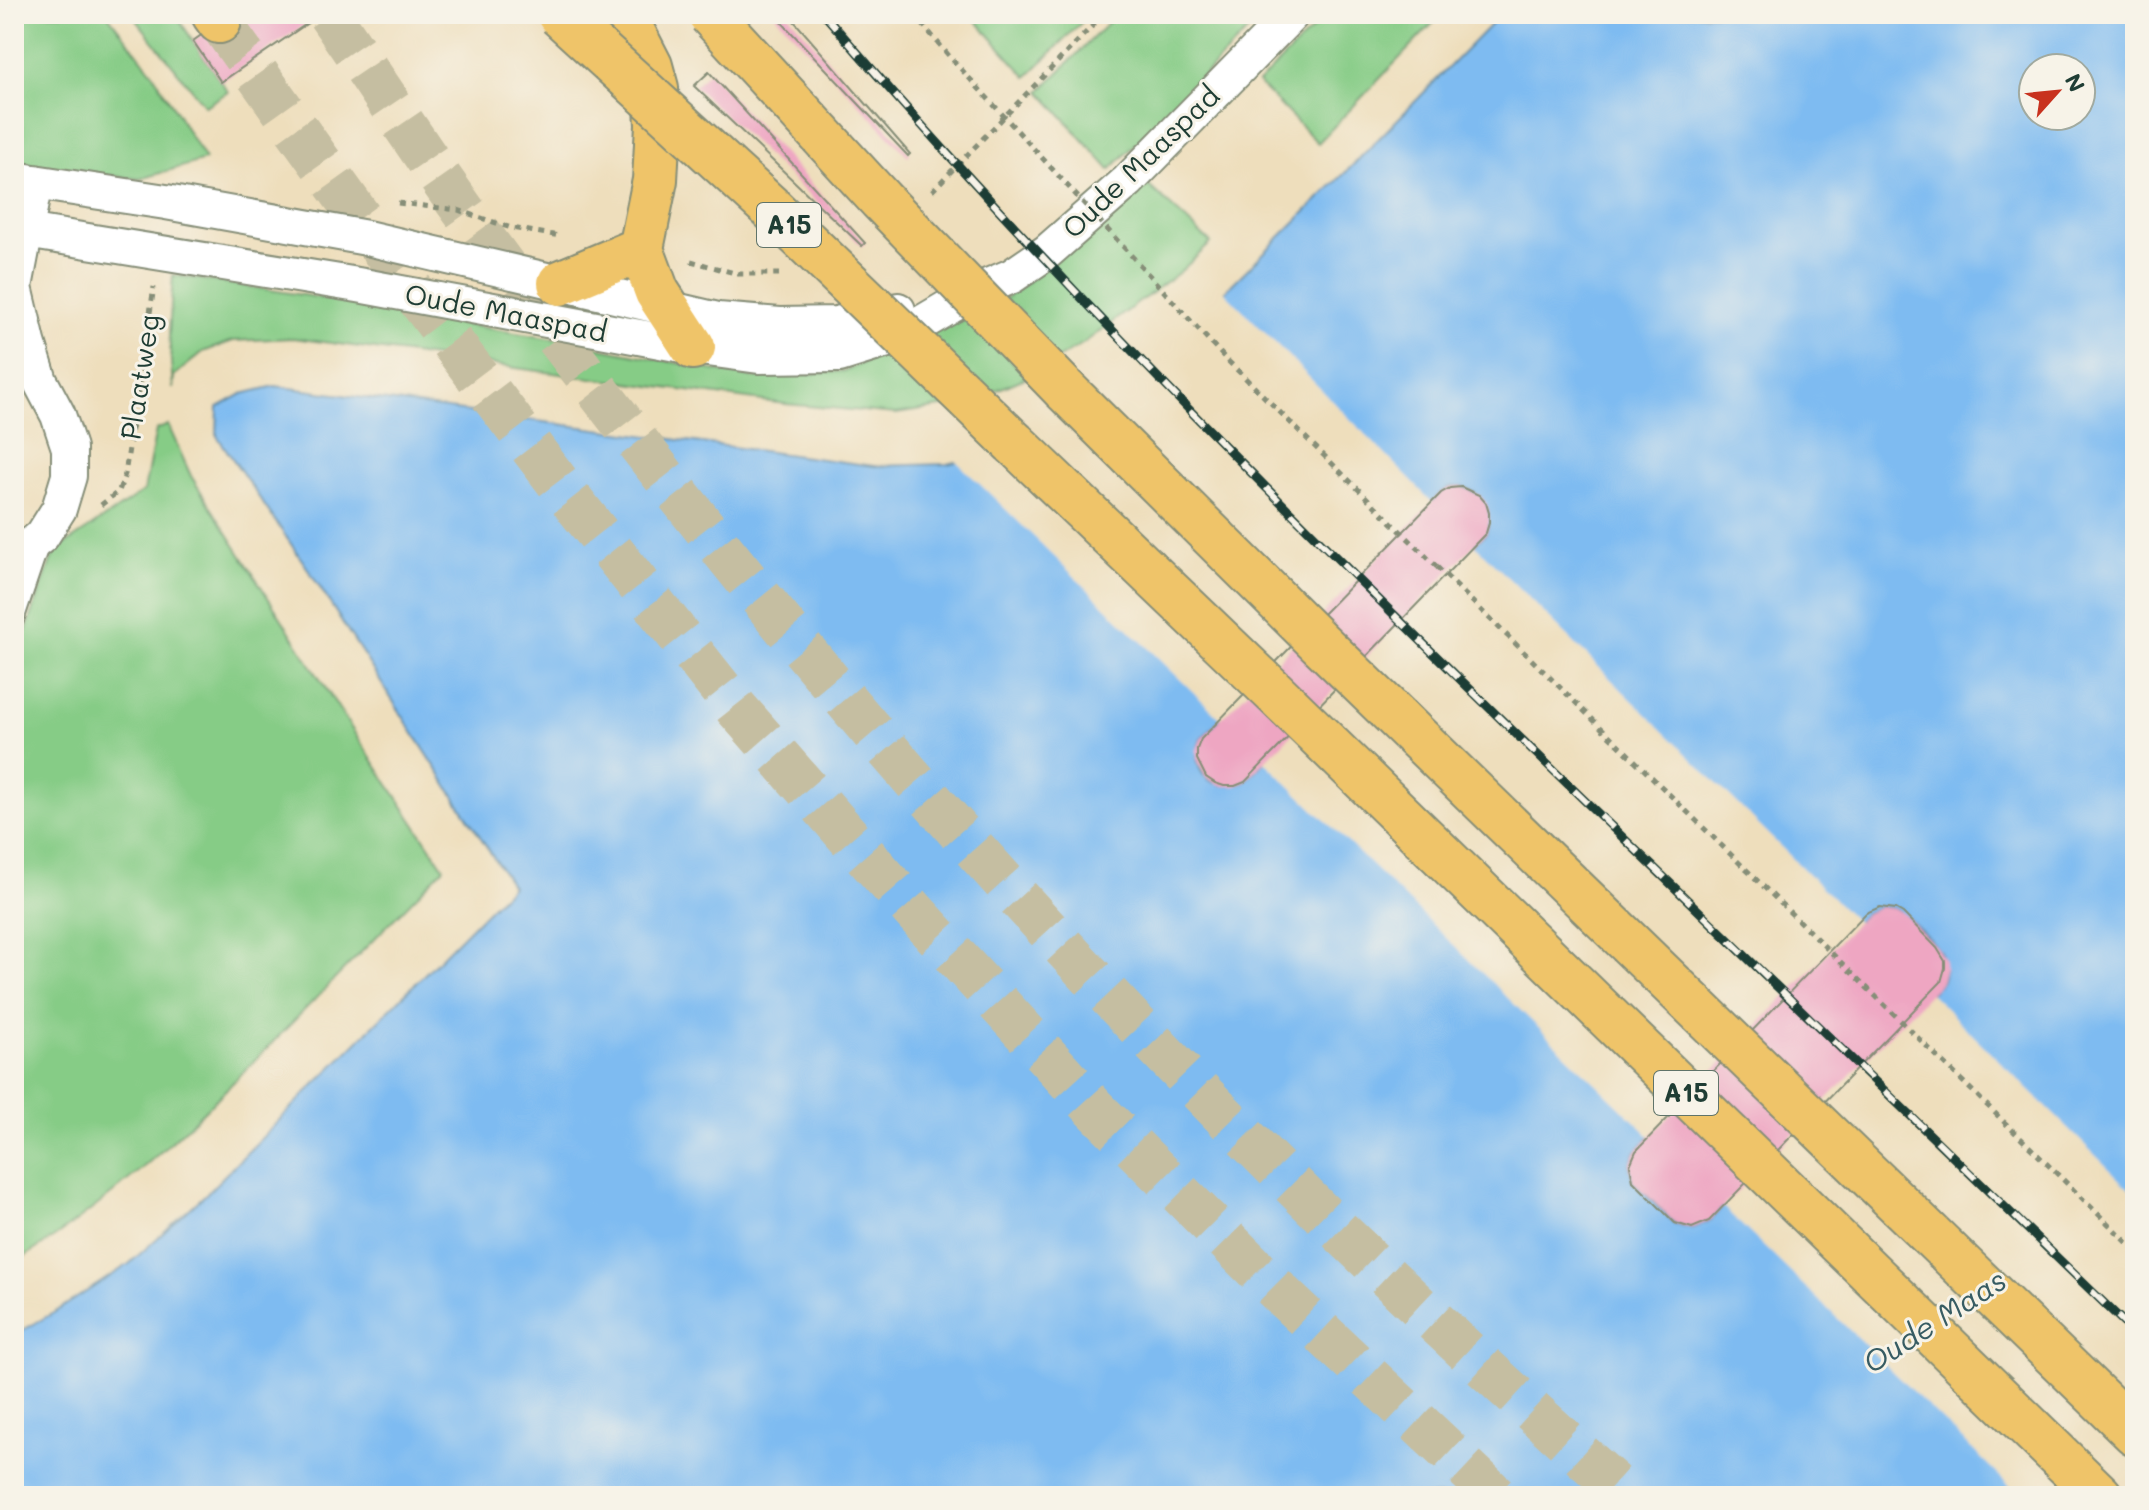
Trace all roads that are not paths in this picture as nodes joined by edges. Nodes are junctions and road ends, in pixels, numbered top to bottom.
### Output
1 (559, 14) edge
2 (620, 14) edge
3 (710, 14) edge
4 (1292, 14) edge
5 (24, 181) edge
6 (19, 230) edge
7 (641, 249) junction
8 (439, 277) junction
9 (560, 283) junction
10 (15, 287) edge
11 (976, 291) junction
12 (667, 308) junction
13 (693, 347) junction
14 (42, 536) junction
15 (14, 558) edge
16 (14, 620) edge
17 (2135, 1433) edge
18 (2100, 1496) edge

1 - 18 highway, A15, bridge
2 - 7 highway
3 - 17 highway, A15, bridge
4 - 11 street, Oude Maaspad
5 - 6 street
5 - 8 street, Oude Maaspad
6 - 8 street, Oude Maaspad
6 - 10 street
7 - 9 highway
7 - 12 highway
8 - 9 street, Oude Maaspad
8 - 13 street, Oude Maaspad
9 - 12 street, Oude Maaspad
10 - 14 street
11 - 12 street, Oude Maaspad
11 - 13 street, Oude Maaspad
12 - 13 highway
14 - 15 street
14 - 16 lane

